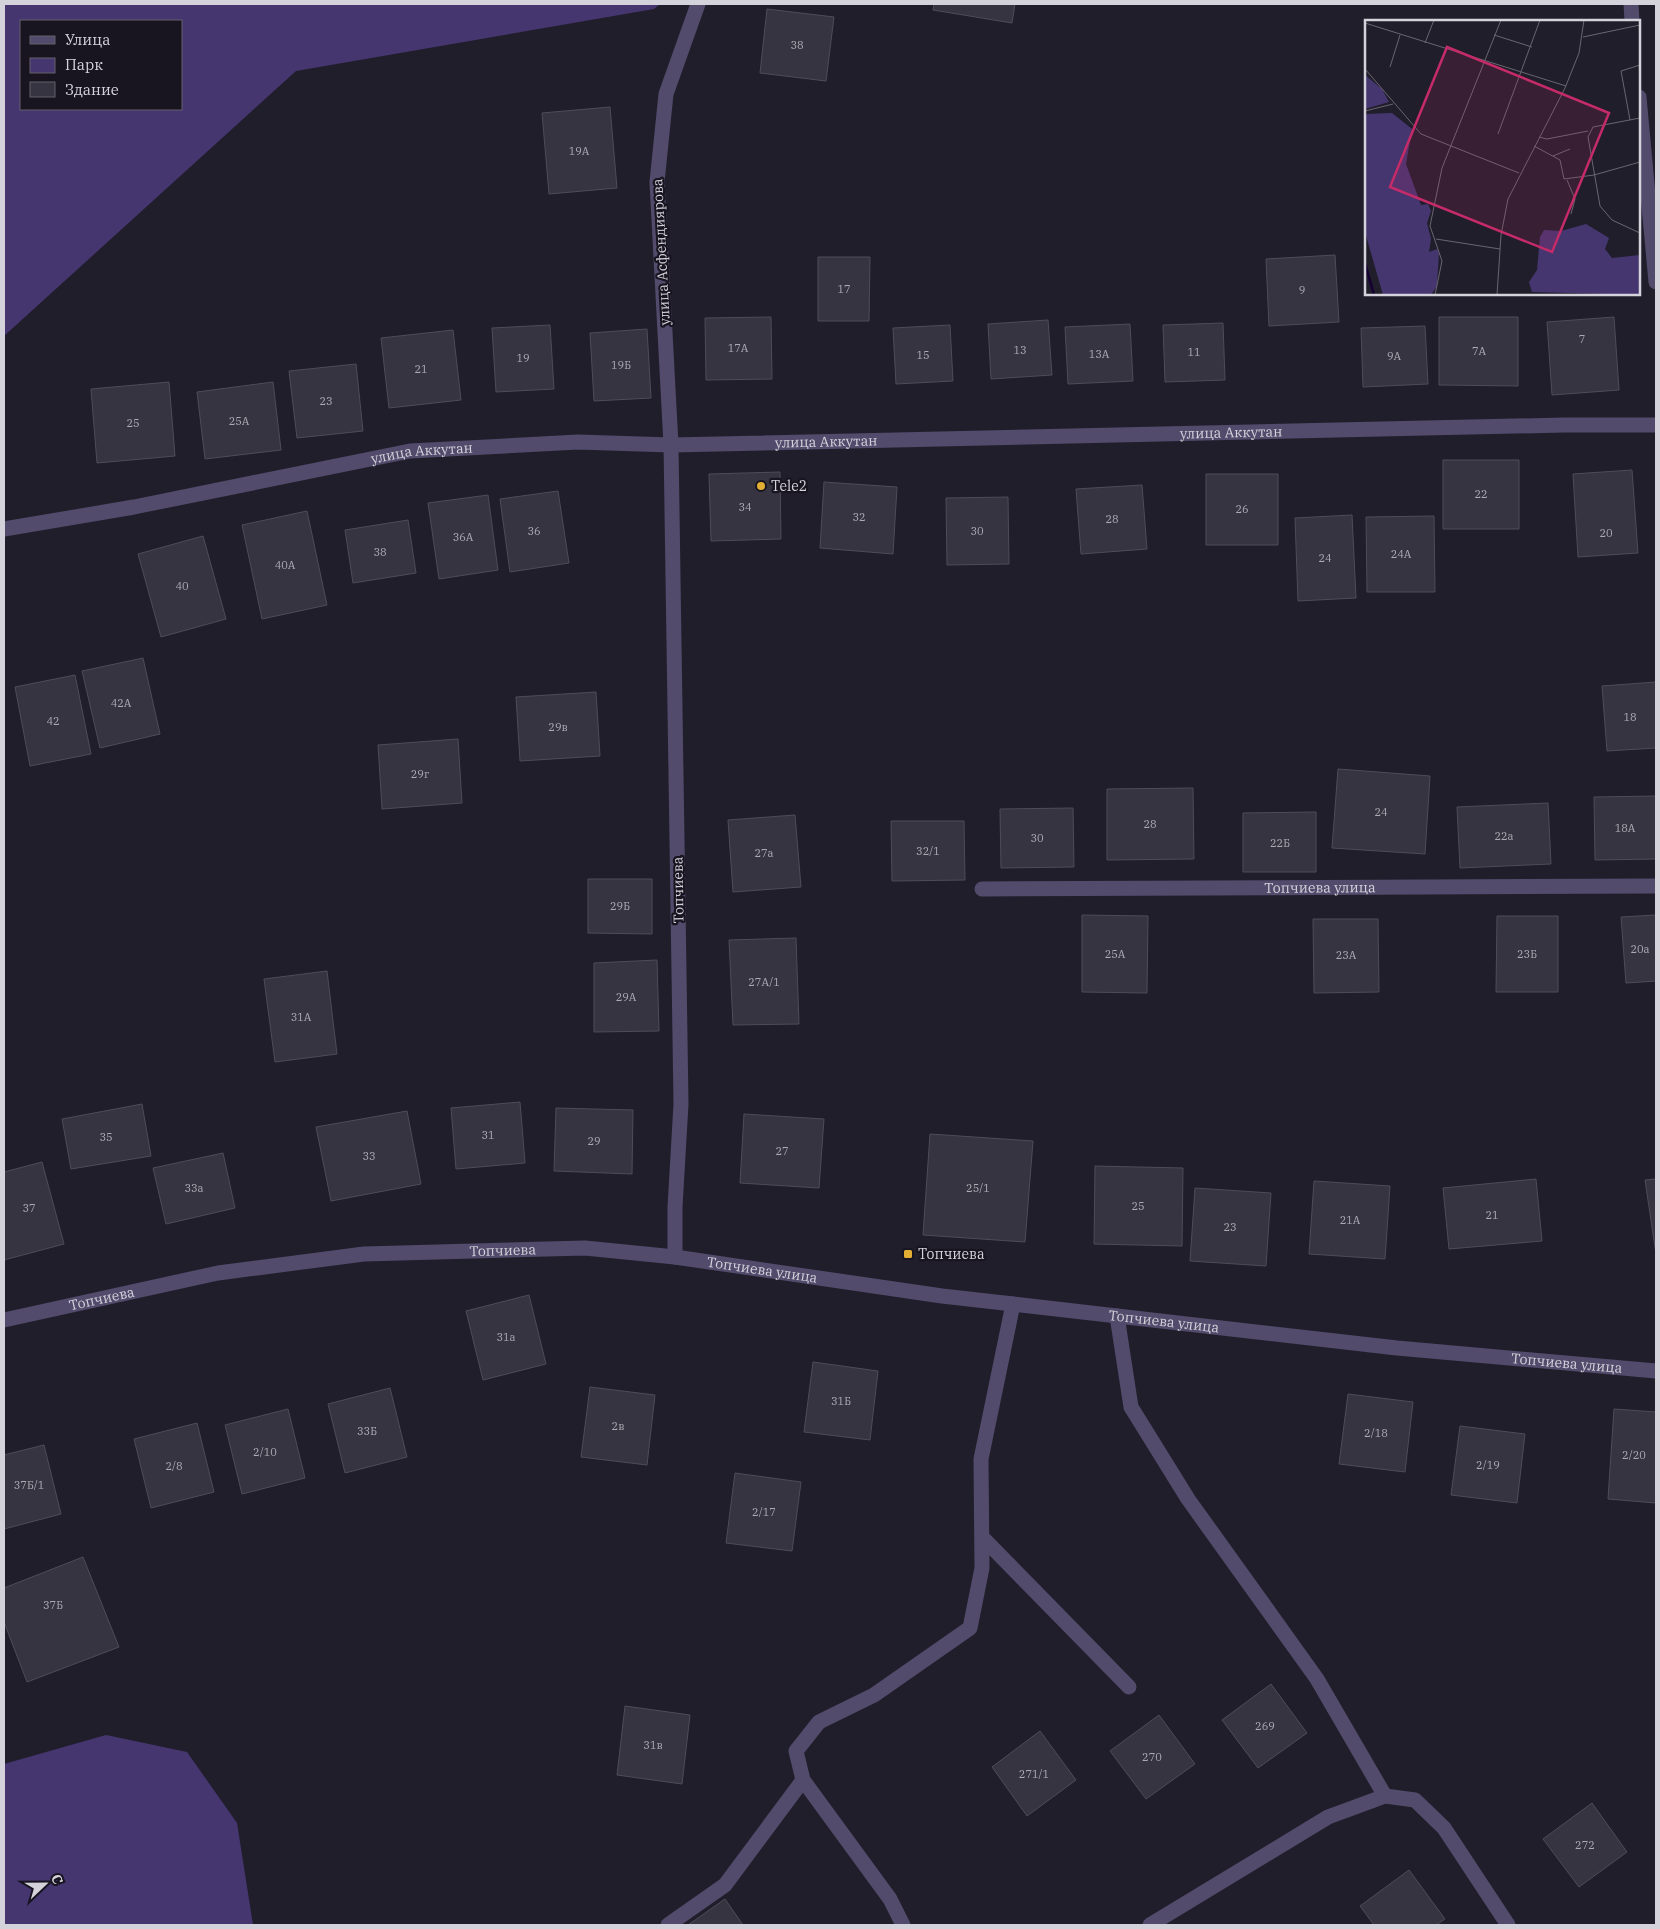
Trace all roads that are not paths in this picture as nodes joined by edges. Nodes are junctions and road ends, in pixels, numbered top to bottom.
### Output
1 (698, 4) edge
2 (1631, 4) edge
3 (1632, 20) edge
4 (1640, 108) edge
5 (1656, 282) edge
6 (1656, 425) edge
7 (672, 445) junction
8 (4, 530) edge
9 (1656, 886) edge
10 (982, 889) dead end
11 (675, 1257) junction
12 (1013, 1304) junction
13 (1117, 1316) junction
14 (4, 1320) edge
15 (1656, 1371) edge
16 (982, 1537) junction
17 (1129, 1686) dead end
18 (803, 1780) junction
19 (1385, 1796) junction
20 (668, 1925) edge
21 (903, 1925) edge
22 (1150, 1925) edge
23 (1508, 1925) edge

1 - 7 street, улица Асфендиярова
2 - 3 street
4 - 5 street
6 - 7 street, улица Аккутан
7 - 8 street, улица Аккутан
7 - 11 street, Топчиева
9 - 10 street, Топчиева улица
11 - 12 street, Топчиева улица
11 - 14 street, Топчиева
12 - 13 street, Топчиева улица
12 - 16 street
13 - 15 street, Топчиева улица
13 - 19 street
16 - 17 street
16 - 18 street
18 - 20 street
18 - 21 street
19 - 22 street
19 - 23 street

